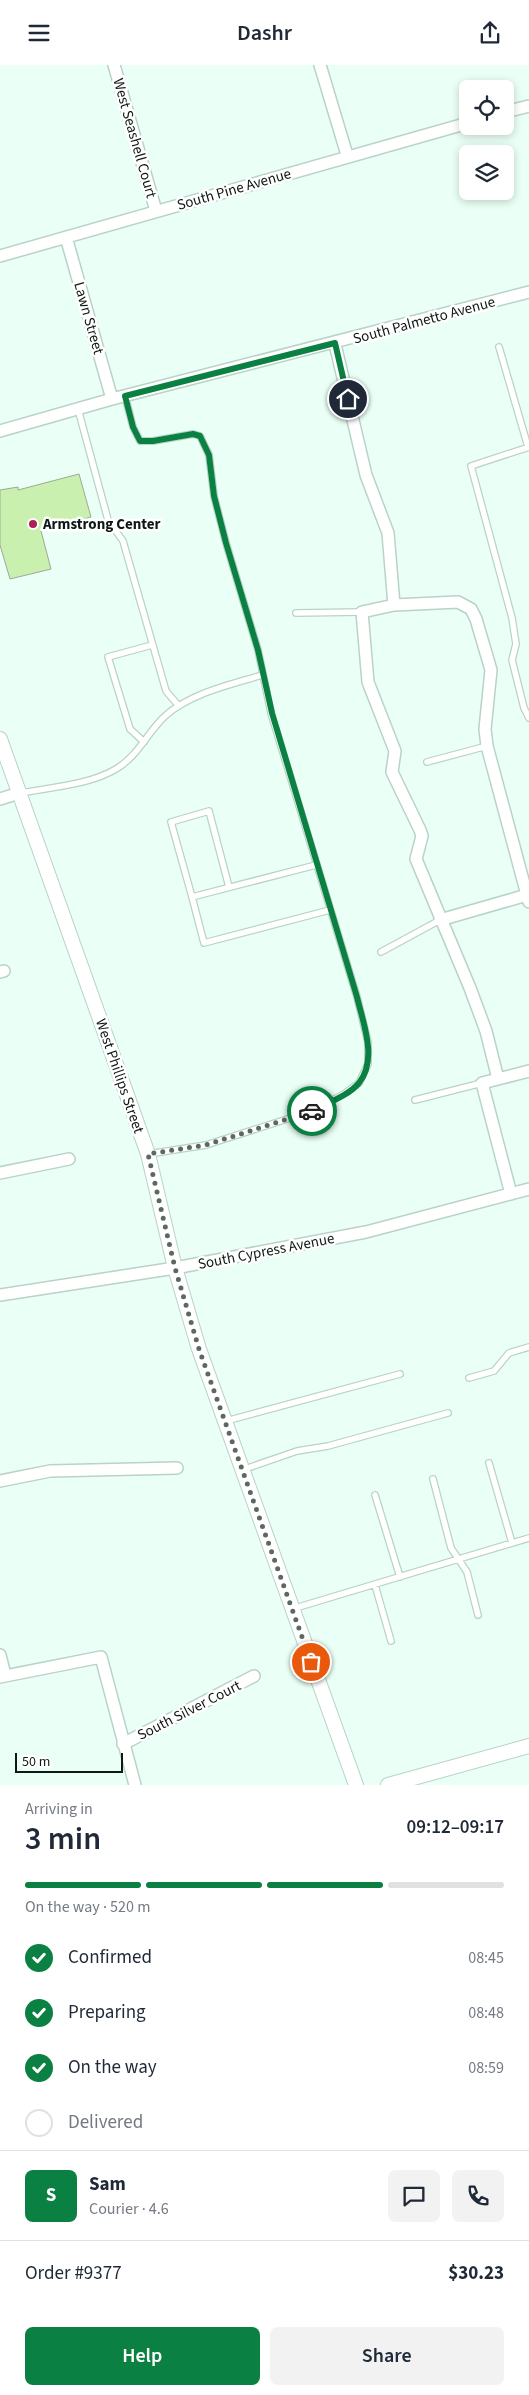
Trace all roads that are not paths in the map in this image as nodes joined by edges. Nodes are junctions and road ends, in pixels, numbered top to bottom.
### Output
1 (114, 65) edge
2 (320, 65) edge
3 (529, 106) edge
4 (514, 110) edge
5 (459, 125) edge
6 (347, 155) junction
7 (156, 211) junction
8 (66, 237) junction
9 (0, 256) edge
10 (529, 292) edge
11 (335, 343) junction
12 (499, 347) dead end
13 (125, 396) junction
14 (112, 399) junction
15 (78, 409) junction
16 (0, 431) edge
17 (528, 447) edge
18 (394, 605) junction
19 (362, 612) junction
20 (296, 613) dead end
21 (152, 645) junction
22 (262, 675) junction
23 (178, 705) junction
24 (529, 718) edge
25 (0, 739) edge
26 (144, 742) junction
27 (487, 746) junction
28 (427, 762) dead end
29 (19, 793) junction
30 (0, 799) edge
31 (316, 865) junction
32 (229, 887) junction
33 (192, 897) junction
34 (528, 899) edge
35 (330, 910) junction
36 (440, 920) junction
37 (381, 953) dead end
38 (529, 1071) edge
39 (498, 1079) junction
40 (482, 1083) junction
41 (415, 1100) dead end
42 (148, 1154) junction
43 (69, 1159) dead end
44 (0, 1173) edge
45 (529, 1189) edge
46 (512, 1194) junction
47 (175, 1268) junction
48 (0, 1295) edge
49 (529, 1347) edge
50 (400, 1374) dead end
51 (469, 1378) dead end
52 (448, 1413) dead end
53 (225, 1421) junction
54 (489, 1463) dead end
55 (177, 1468) dead end
56 (242, 1470) junction
57 (433, 1479) dead end
58 (0, 1481) edge
59 (375, 1495) dead end
60 (529, 1538) edge
61 (512, 1543) junction
62 (460, 1560) junction
63 (400, 1577) junction
64 (375, 1585) junction
65 (292, 1609) junction
66 (478, 1615) dead end
67 (391, 1641) dead end
68 (0, 1655) edge
69 (3, 1676) edge
70 (254, 1676) dead end
71 (124, 1743) junction
72 (529, 1747) edge
73 (135, 1785) edge
74 (356, 1785) edge
75 (388, 1785) edge

1 - 7 street, West Seashell Court
2 - 6 street
3 - 4 street
5 - 6 street, South Pine Avenue
6 - 7 street, South Pine Avenue
7 - 8 street, South Pine Avenue
8 - 9 street, South Pine Avenue
8 - 14 street, Lawn Street
10 - 11 street, South Palmetto Avenue
11 - 13 street, South Palmetto Avenue
11 - 18 street
12 - 17 lane
13 - 14 street, South Palmetto Avenue
13 - 22 lane
14 - 15 street, South Palmetto Avenue
15 - 16 street, South Palmetto Avenue
15 - 21 lane
17 - 24 lane
18 - 19 street
18 - 27 street
19 - 20 lane
19 - 36 street
21 - 23 lane
21 - 26 lane
22 - 23 lane
22 - 31 lane
23 - 26 lane
25 - 29 street, West Phillips Street
26 - 29 lane
27 - 28 lane
27 - 34 street
29 - 30 street
29 - 42 street, West Phillips Street
31 - 32 lane
31 - 35 lane
32 - 33 lane
32 - 33 lane
33 - 35 lane
34 - 36 street
35 - 42 lane
36 - 37 lane
36 - 39 street
38 - 39 street
39 - 40 street
40 - 41 lane
40 - 46 street
42 - 47 street, West Phillips Street
43 - 44 street
45 - 46 street, South Cypress Avenue
46 - 47 street, South Cypress Avenue
47 - 48 street, South Cypress Avenue
47 - 53 street, West Phillips Street
49 - 51 lane
50 - 53 lane
52 - 56 lane
53 - 56 street, West Phillips Street
54 - 61 lane
55 - 58 street
56 - 65 street, West Phillips Street
57 - 62 lane
59 - 63 lane
60 - 61 lane
61 - 62 lane
62 - 63 lane
62 - 66 lane
63 - 64 lane
64 - 65 lane
64 - 67 lane
65 - 74 street, West Phillips Street
68 - 69 street
69 - 71 street
70 - 71 street, South Silver Court
71 - 73 street
72 - 75 street

